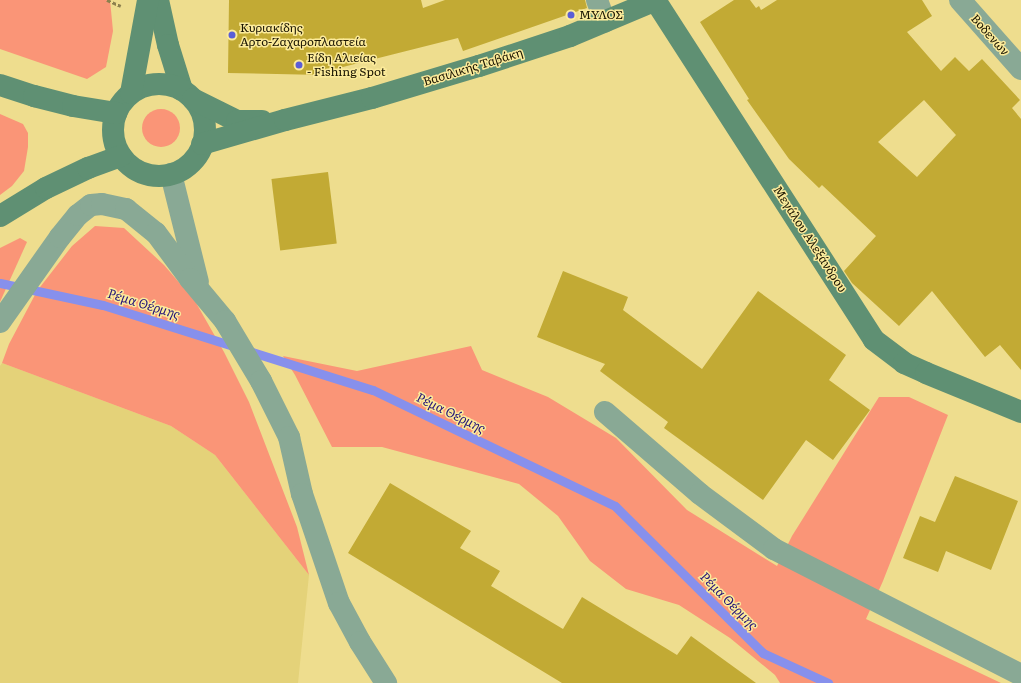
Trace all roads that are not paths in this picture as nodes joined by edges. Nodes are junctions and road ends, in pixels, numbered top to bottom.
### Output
1 (148, 0) edge
2 (158, 0) edge
3 (597, 0) edge
4 (655, 0) edge
5 (960, 0) edge
6 (605, 22) junction
7 (1021, 69) edge
8 (0, 85) edge
9 (131, 92) junction
10 (188, 95) junction
11 (116, 112) junction
12 (285, 120) junction
13 (202, 144) junction
14 (121, 156) junction
15 (171, 174) junction
16 (0, 216) edge
17 (200, 291) junction
18 (0, 322) edge
19 (605, 412) dead end
20 (1021, 412) edge
21 (1021, 675) edge
22 (386, 683) edge

1 - 9 main road
2 - 10 main road
3 - 6 street
4 - 6 main road, Βασιλικής Ταβάκη
4 - 20 main road, Μεγάλου Αλεξάνδρου
5 - 7 street, Βοδενών
6 - 12 main road, Βασιλικής Ταβάκη
8 - 11 main road
9 - 10 main road
9 - 11 main road
10 - 12 main road, Βασιλικής Ταβάκη
10 - 13 main road
11 - 14 main road
12 - 13 main road, Βασιλικής Ταβάκη
13 - 15 main road
14 - 15 main road
14 - 16 main road
15 - 17 street
17 - 18 street
17 - 22 street
19 - 21 street

